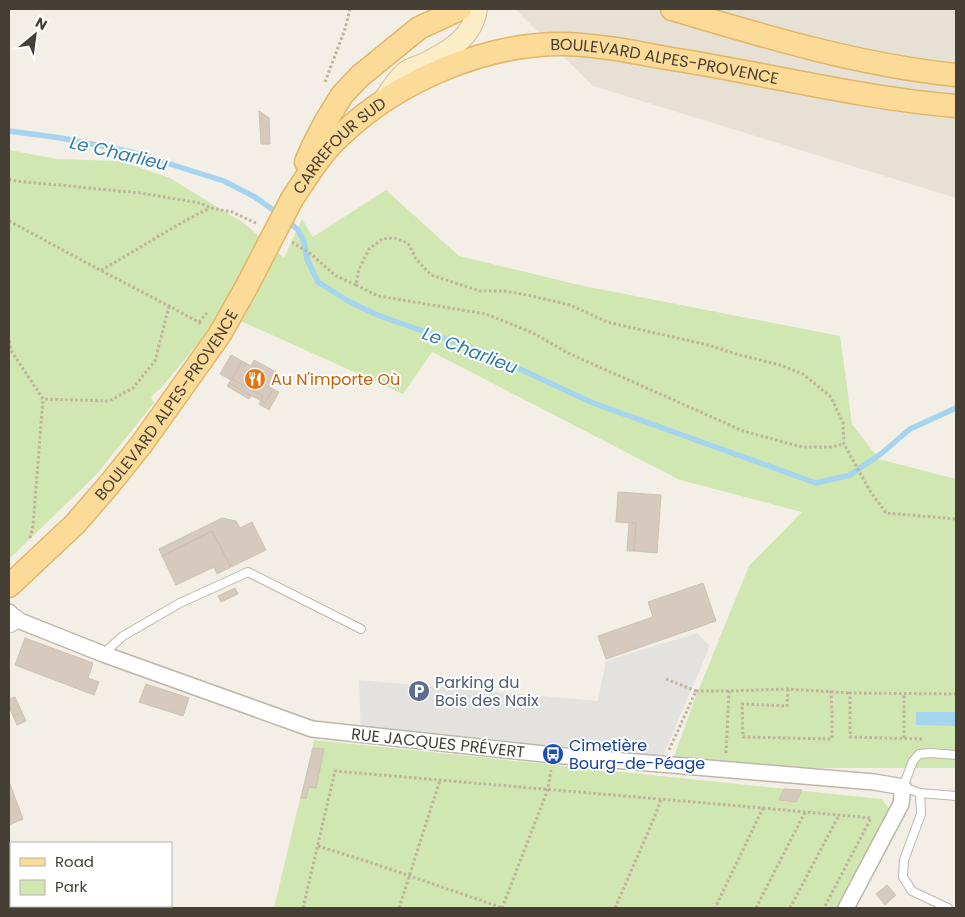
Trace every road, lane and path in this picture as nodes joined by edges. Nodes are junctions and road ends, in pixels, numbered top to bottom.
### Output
1 (460, 9) edge
2 (477, 9) edge
3 (672, 9) edge
4 (422, 18) edge
5 (956, 75) edge
6 (381, 103) junction
7 (956, 106) edge
8 (9, 179) edge
9 (292, 199) junction
10 (210, 208) junction
11 (9, 221) edge
12 (258, 225) dead end
13 (291, 242) dead end
14 (100, 270) junction
15 (356, 285) junction
16 (170, 306) junction
17 (198, 322) dead end
18 (9, 342) edge
19 (43, 399) junction
20 (844, 444) junction
21 (956, 519) edge
22 (28, 542) dead end
23 (9, 586) edge
24 (11, 618) edge
25 (361, 629) dead end
26 (103, 654) junction
27 (666, 679) dead end
28 (788, 689) junction
29 (696, 691) junction
30 (729, 691) junction
31 (831, 691) junction
32 (850, 693) junction
33 (904, 693) junction
34 (956, 694) edge
35 (904, 738) junction
36 (930, 739) dead end
37 (956, 754) edge
38 (663, 764) junction
39 (726, 769) junction
40 (440, 780) junction
41 (903, 787) junction
42 (548, 789) junction
43 (920, 793) junction
44 (956, 796) edge
45 (661, 799) junction
46 (763, 808) junction
47 (805, 812) junction
48 (839, 815) junction
49 (318, 846) junction
50 (410, 876) junction
51 (303, 908) edge
52 (399, 908) edge
53 (502, 908) edge
54 (614, 908) edge
55 (715, 908) edge
56 (756, 908) edge
57 (790, 908) edge
58 (824, 908) edge
59 (846, 908) edge
60 (948, 908) edge

1 - 4 main road, CARREFOUR SUD
2 - 6 main road, CARREFOUR SUD
3 - 5 main road
4 - 9 main road, CARREFOUR SUD
6 - 7 main road, BOULEVARD ALPES-PROVENCE
6 - 9 main road, CARREFOUR SUD
8 - 10 path
9 - 23 main road, BOULEVARD ALPES-PROVENCE, bridge
10 - 12 path
10 - 14 path
11 - 14 path
13 - 15 path
14 - 16 path
15 - 20 path
15 - 20 path
16 - 17 path
16 - 19 path
18 - 19 path
19 - 22 path
20 - 21 path
24 - 26 street, RUE JACQUES PRÉVERT
25 - 26 lane
26 - 38 street, RUE JACQUES PRÉVERT
27 - 29 path
28 - 30 path
28 - 31 path
28 - 31 path
29 - 30 path
29 - 38 path
30 - 39 path
31 - 32 path
32 - 33 path
32 - 35 path
33 - 34 path
33 - 35 path
35 - 36 path
37 - 41 lane
38 - 39 street, RUE JACQUES PRÉVERT
39 - 41 street, RUE JACQUES PRÉVERT
40 - 42 path
40 - 49 path
40 - 50 path
41 - 43 lane
41 - 59 street
42 - 45 path
42 - 53 path
43 - 44 lane
43 - 60 lane
45 - 46 path
45 - 54 path
46 - 47 path
46 - 55 path
47 - 48 path
47 - 56 path
48 - 57 path
48 - 58 path
49 - 50 path
49 - 51 path
50 - 52 path
50 - 53 path

